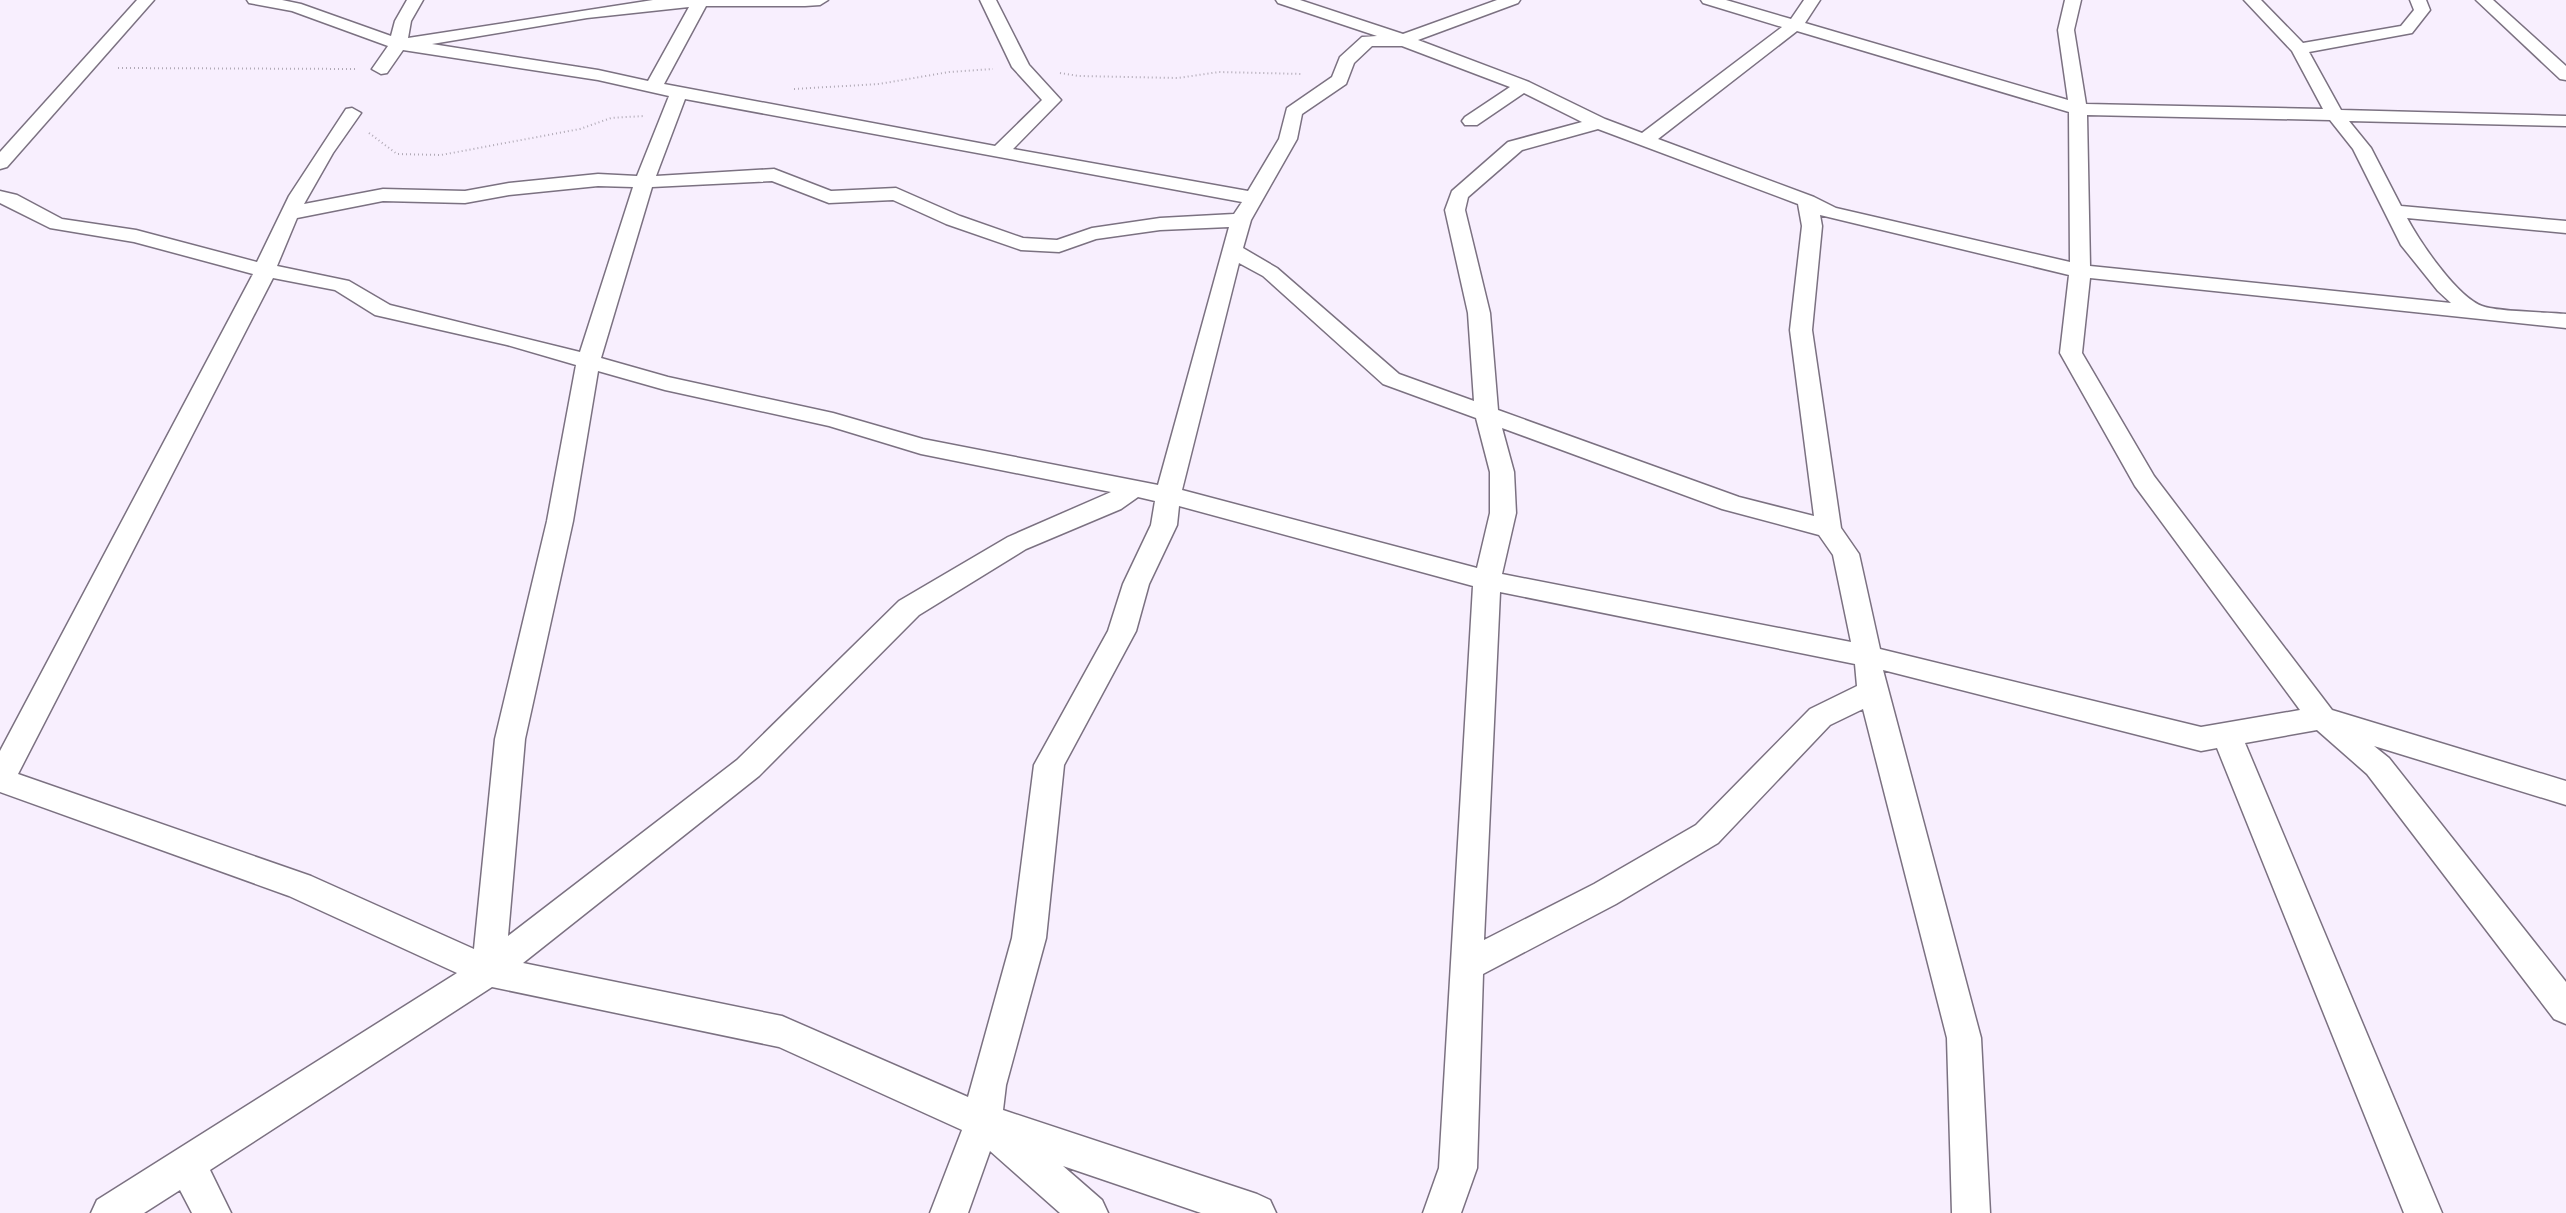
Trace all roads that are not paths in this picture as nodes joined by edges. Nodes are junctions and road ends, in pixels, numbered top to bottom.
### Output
1 (146, 0) edge
2 (255, 0) edge
3 (416, 0) edge
4 (820, 0) edge
5 (988, 0) edge
6 (1284, 0) edge
7 (1512, 0) edge
8 (1709, 0) edge
9 (1812, 0) edge
10 (2073, 0) edge
11 (2252, 0) edge
12 (2418, 0) edge
13 (2484, 0) edge
14 (701, 1) edge
15 (1795, 26) junction
16 (1400, 41) junction
17 (398, 44) junction
18 (2299, 49) junction
19 (381, 69) dead end
20 (2566, 75) edge
21 (654, 86) junction
22 (1523, 86) junction
23 (679, 93) junction
24 (2078, 109) junction
25 (352, 113) dead end
26 (2335, 115) junction
27 (1471, 121) dead end
28 (2566, 121) edge
29 (1599, 123) junction
30 (1644, 140) junction
31 (999, 152) junction
32 (0, 163) edge
33 (644, 182) junction
34 (0, 197) edge
35 (1253, 198) junction
36 (1807, 201) junction
37 (2396, 211) junction
38 (290, 213) junction
39 (1241, 220) junction
40 (2566, 228) edge
41 (1232, 250) junction
42 (265, 270) junction
43 (2080, 271) junction
44 (2475, 312) junction
45 (2566, 321) edge
46 (588, 363) junction
47 (1487, 416) junction
48 (1134, 488) junction
49 (1168, 495) junction
50 (1828, 529) junction
51 (1487, 580) junction
52 (1868, 656) junction
53 (1873, 691) junction
54 (2322, 718) junction
55 (2226, 733) junction
56 (0, 779) edge
57 (2566, 793) edge
58 (1466, 966) junction
59 (488, 971) junction
60 (2566, 1008) edge
61 (983, 1121) junction
62 (186, 1164) junction
63 (110, 1213) edge
64 (212, 1213) edge
65 (949, 1213) edge
66 (1089, 1213) edge
67 (1257, 1213) edge
68 (1442, 1213) edge
69 (1971, 1213) edge
70 (2423, 1213) edge

1 - 32 street
2 - 17 street
3 - 17 street
4 - 14 street
5 - 31 street
6 - 16 street
7 - 16 street
8 - 15 street
9 - 15 street
10 - 24 street
11 - 18 street
12 - 18 street
13 - 20 street
14 - 17 street
14 - 21 street
15 - 24 street
15 - 30 street
16 - 22 street
16 - 35 street
17 - 19 street
17 - 21 street
18 - 26 street
21 - 23 street
22 - 27 street
22 - 29 street
23 - 31 street
23 - 33 street
24 - 26 street
24 - 43 street
25 - 38 street
26 - 28 street
26 - 37 street
29 - 30 street
29 - 47 street
30 - 36 street
31 - 35 street
33 - 38 street
33 - 39 street
33 - 46 street
34 - 42 street
35 - 39 street
36 - 43 street
36 - 50 street
37 - 40 street
37 - 44 street
38 - 42 street
39 - 41 street
41 - 47 street
41 - 49 street
42 - 46 street
42 - 56 street
43 - 44 street
43 - 54 street
44 - 45 street
46 - 48 street
46 - 59 street
47 - 50 street
47 - 51 street
48 - 49 street
48 - 59 street
49 - 51 street
49 - 61 street
50 - 52 street
51 - 52 street
51 - 58 street
52 - 53 street
52 - 55 street
53 - 58 street
53 - 69 street
54 - 55 street
54 - 57 street
54 - 60 street
55 - 70 street
56 - 59 street
58 - 68 street
59 - 61 street
59 - 62 street
61 - 65 street
61 - 66 street
61 - 67 street
62 - 63 street
62 - 64 street

